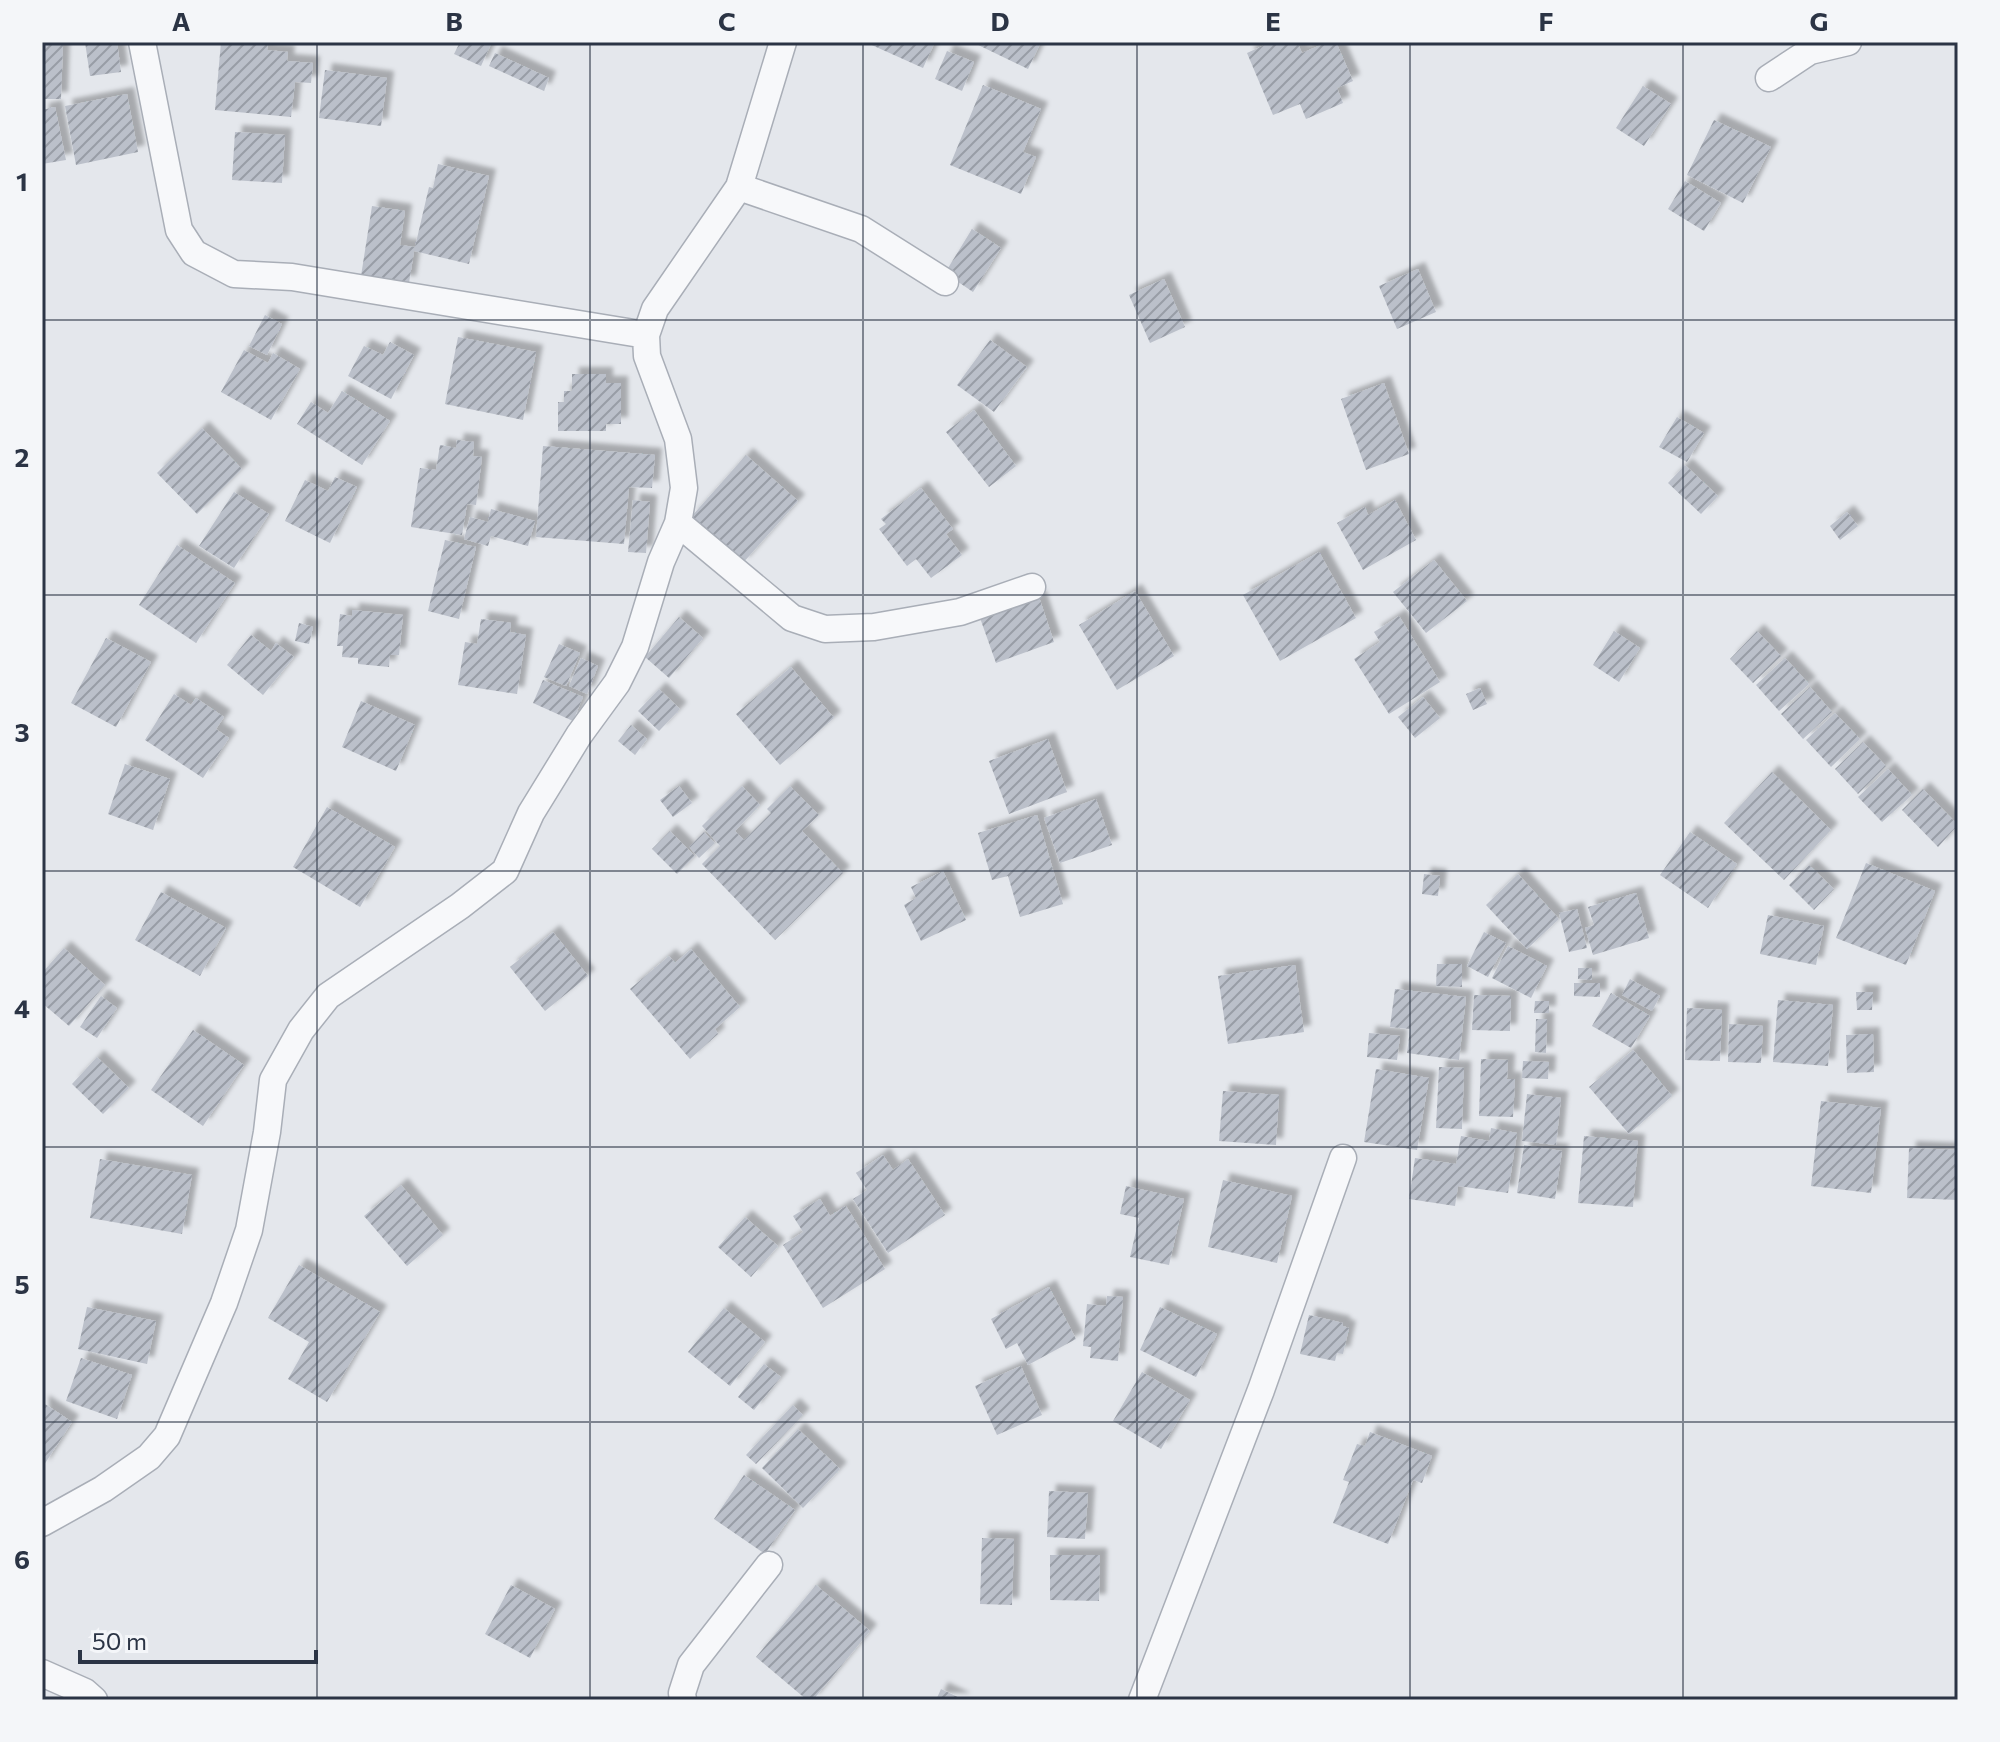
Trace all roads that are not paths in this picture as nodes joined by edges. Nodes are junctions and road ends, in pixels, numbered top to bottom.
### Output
1 (142, 42) edge
2 (783, 42) edge
3 (1848, 42) edge
4 (1769, 78) dead end
5 (739, 187) junction
6 (945, 282) dead end
7 (646, 335) junction
8 (678, 523) junction
9 (1032, 587) dead end
10 (1343, 1158) dead end
11 (42, 1523) edge
12 (769, 1565) dead end
13 (42, 1673) edge
14 (94, 1700) edge
15 (683, 1700) edge
16 (1142, 1700) edge

1 - 7 street
2 - 5 street
3 - 4 street
5 - 6 street
5 - 7 street
7 - 8 street
8 - 9 street
8 - 11 street
10 - 16 street
12 - 15 street
13 - 14 street

